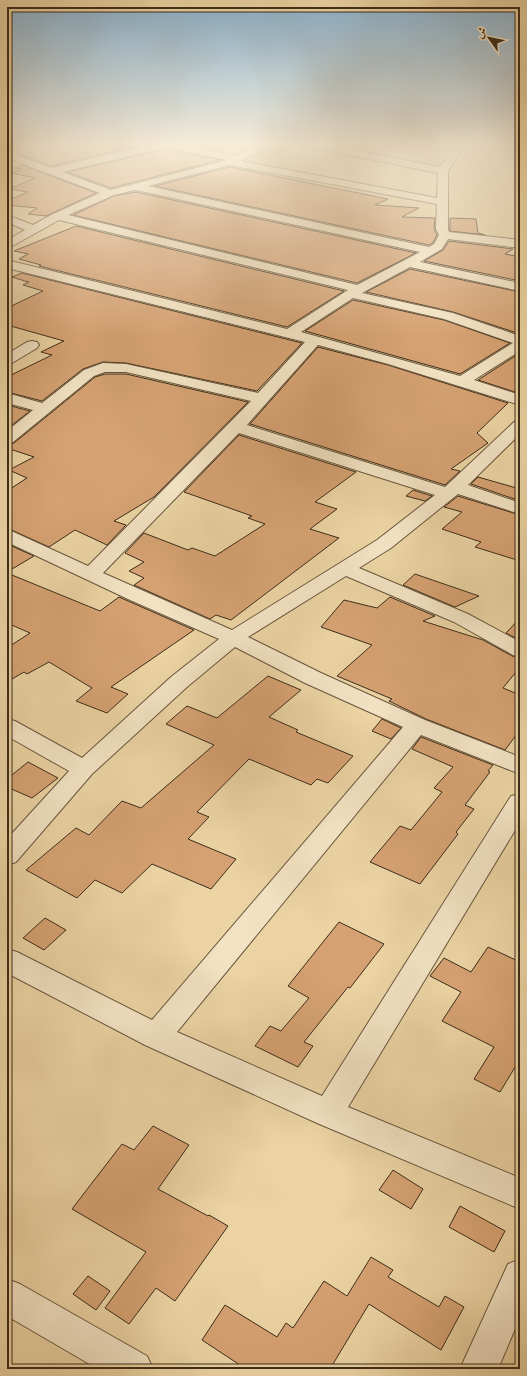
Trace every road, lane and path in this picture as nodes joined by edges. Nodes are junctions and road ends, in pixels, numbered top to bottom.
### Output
1 (77, 207) edge
2 (229, 207) edge
3 (443, 207) edge
4 (57, 216) junction
5 (7, 218) edge
6 (33, 228) junction
7 (445, 235) junction
8 (520, 244) edge
9 (7, 245) edge
10 (431, 251) junction
11 (408, 263) junction
12 (7, 264) edge
13 (520, 287) edge
14 (355, 292) junction
15 (288, 334) junction
16 (315, 340) junction
17 (520, 340) edge
18 (32, 345) dead end
19 (520, 346) edge
20 (7, 360) edge
21 (463, 381) junction
22 (7, 398) edge
23 (262, 399) junction
24 (520, 400) edge
25 (44, 408) junction
26 (520, 425) edge
27 (236, 427) junction
28 (7, 440) edge
29 (451, 490) junction
30 (520, 509) edge
31 (7, 534) edge
32 (346, 569) junction
33 (91, 574) junction
34 (233, 638) junction
35 (520, 651) edge
36 (417, 725) junction
37 (7, 726) edge
38 (520, 766) edge
39 (84, 769) junction
40 (520, 802) edge
41 (7, 856) edge
42 (7, 960) edge
43 (156, 1036) junction
44 (328, 1113) junction
45 (520, 1194) edge
46 (520, 1276) edge
47 (7, 1296) edge
48 (134, 1369) edge
49 (479, 1369) edge

1 - 4 street
2 - 10 street
3 - 7 street
4 - 6 street
4 - 14 street
5 - 6 street
6 - 9 street
7 - 8 street
7 - 10 street
10 - 11 street
11 - 13 street
11 - 14 street
12 - 15 street
14 - 15 street
14 - 17 street
15 - 16 street
16 - 21 street
16 - 23 street
18 - 20 street
19 - 21 street
21 - 24 street
22 - 25 street
23 - 25 street
23 - 27 street
25 - 28 street
26 - 29 street
27 - 29 street
27 - 33 street
29 - 30 street
29 - 32 street
31 - 33 street
32 - 34 street
32 - 35 street
33 - 34 street
34 - 36 street
34 - 39 street
36 - 38 street
36 - 43 street
37 - 39 street
39 - 41 street
40 - 44 street
42 - 43 street
43 - 44 street
44 - 45 street
46 - 49 street
47 - 48 street

